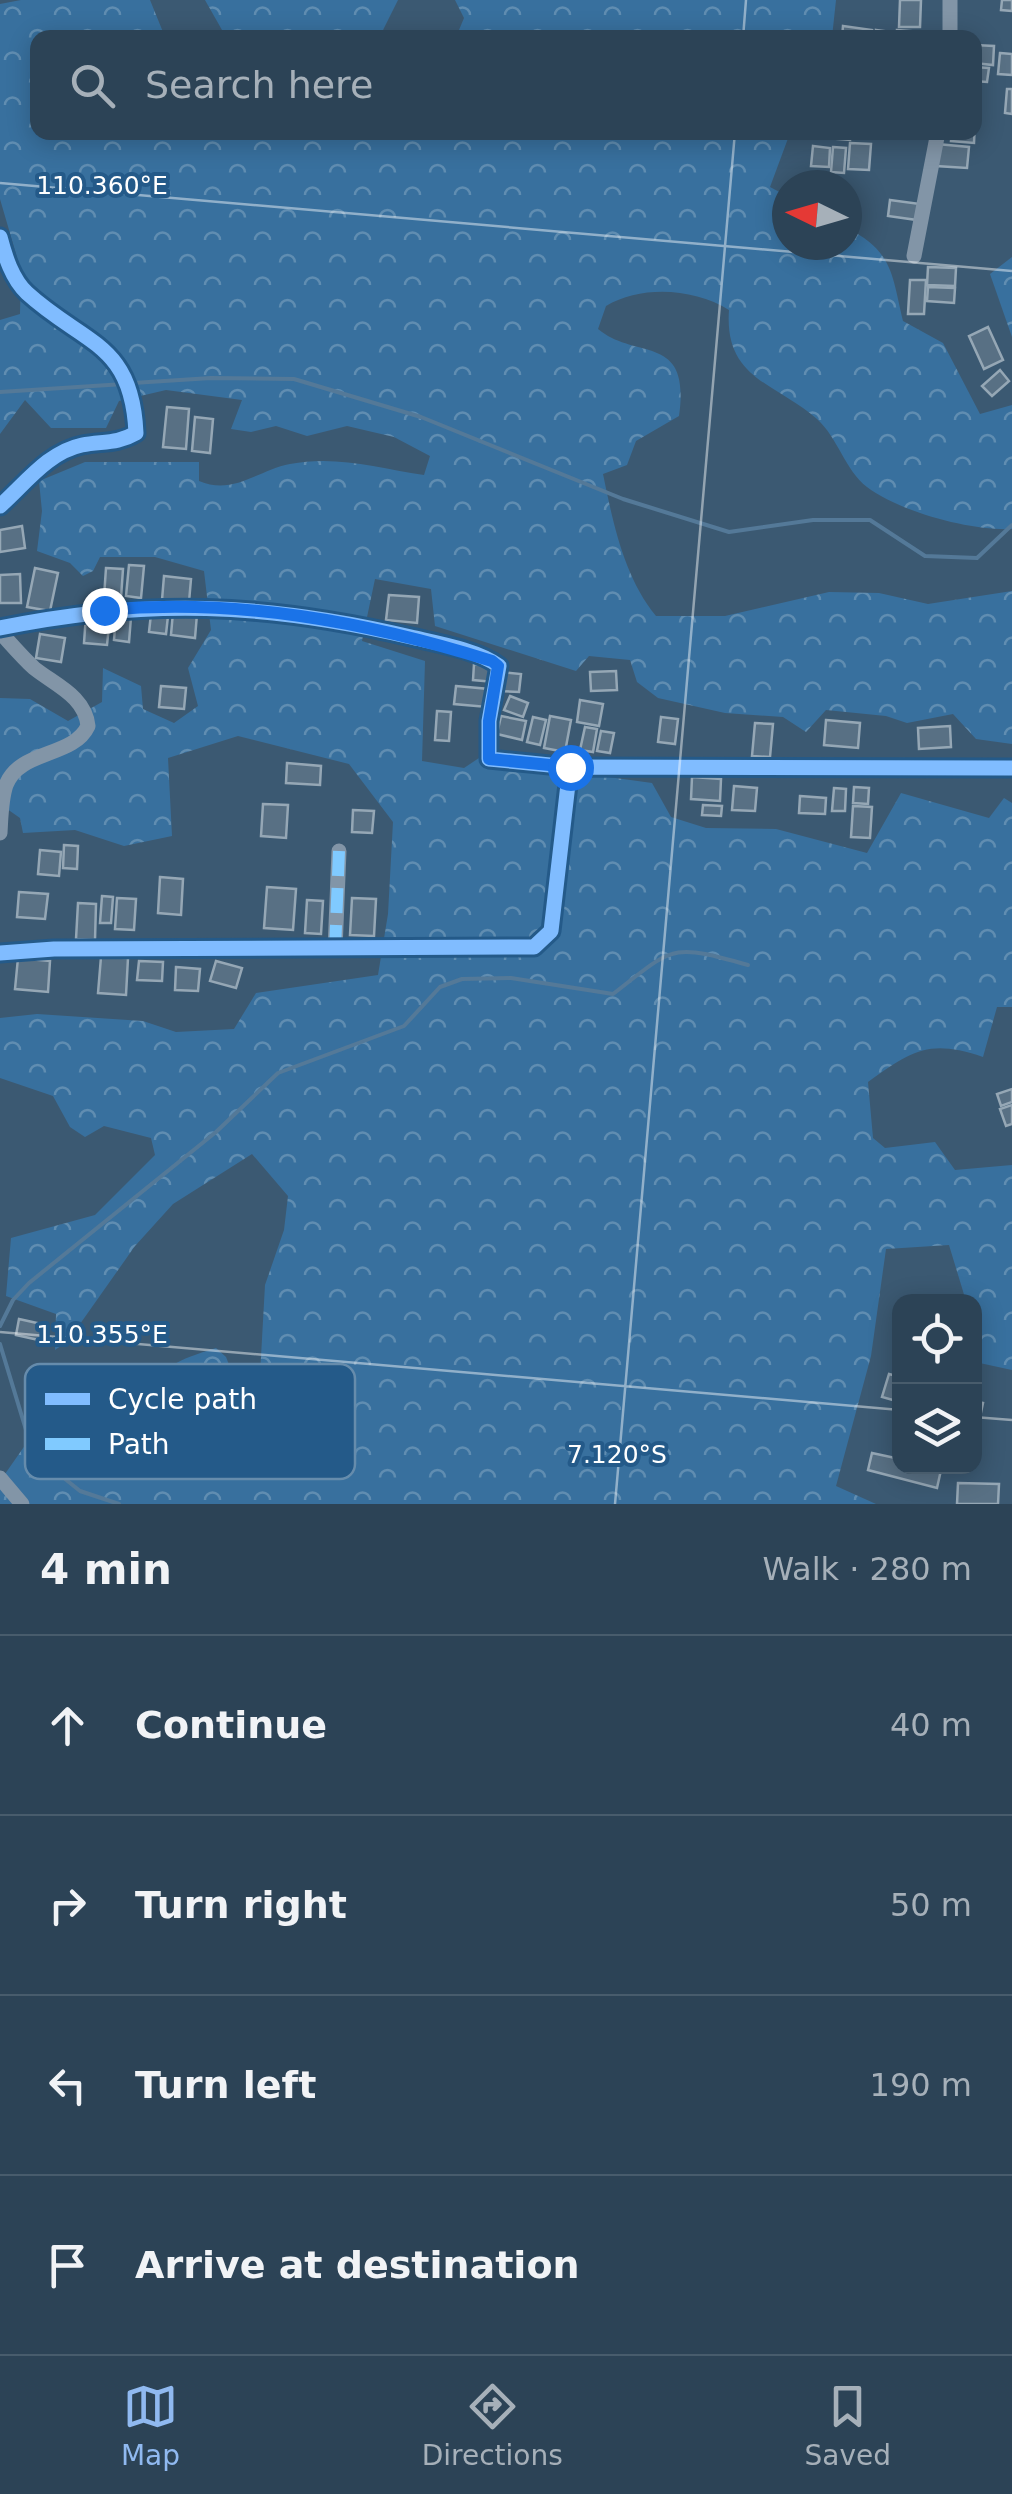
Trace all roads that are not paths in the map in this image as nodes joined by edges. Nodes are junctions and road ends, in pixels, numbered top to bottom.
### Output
1 (950, 0) edge
2 (950, 30) edge
3 (936, 140) edge
4 (0, 237) edge
5 (914, 256) dead end
6 (0, 506) edge
7 (0, 630) edge
8 (570, 767) junction
9 (1012, 768) edge
10 (0, 833) edge
11 (338, 852) dead end
12 (335, 950) junction
13 (0, 953) edge
14 (0, 1478) edge
15 (22, 1504) edge

1 - 2 street
3 - 5 street
4 - 6 street
7 - 8 street
7 - 10 street
8 - 9 street
8 - 12 street
11 - 12 street
12 - 13 street
14 - 15 street

